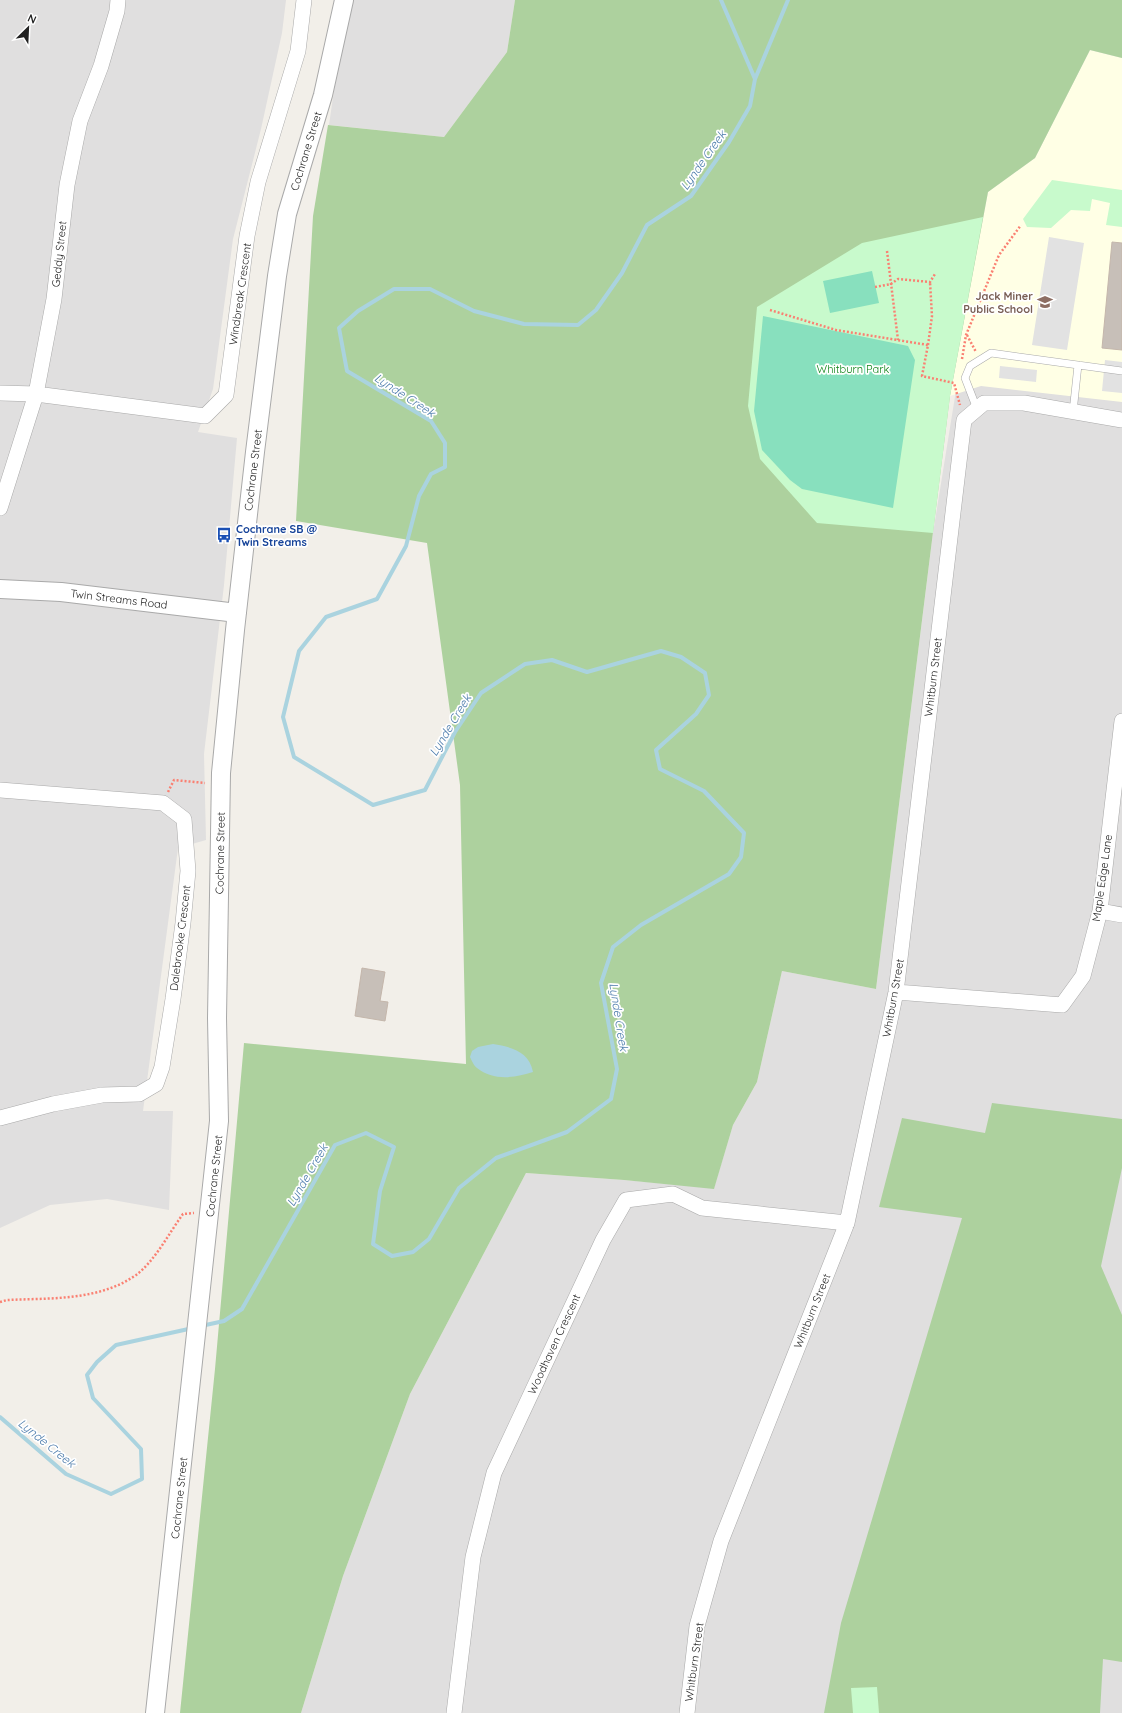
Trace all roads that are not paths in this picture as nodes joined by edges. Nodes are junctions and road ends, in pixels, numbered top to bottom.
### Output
1 (118, 0) edge
2 (304, 0) edge
3 (344, 0) edge
4 (1078, 365) junction
5 (1122, 371) edge
6 (0, 393) edge
7 (36, 394) junction
8 (977, 409) junction
9 (1072, 412) junction
10 (1122, 420) edge
11 (0, 508) edge
12 (0, 589) edge
13 (237, 613) junction
14 (1122, 721) edge
15 (0, 790) edge
16 (1100, 911) junction
17 (1122, 915) edge
18 (896, 992) junction
19 (0, 1118) edge
20 (846, 1223) junction
21 (155, 1713) edge
22 (454, 1713) edge
23 (687, 1713) edge

1 - 7 street, Geddy Street
2 - 7 street, Windbreak Crescent
3 - 13 street, Cochrane Street
4 - 5 lane
4 - 8 lane
4 - 9 lane
6 - 7 street
7 - 11 street, Geddy Street
8 - 9 street
8 - 18 street, Whitburn Street
9 - 10 street
12 - 13 street, Twin Streams Road
13 - 21 street, Cochrane Street
14 - 16 street, Maple Edge Lane
15 - 19 street, Dalebrooke Crescent
16 - 17 street
16 - 18 street, Maple Edge Lane
18 - 20 street, Whitburn Street
20 - 22 street, Woodhaven Crescent
20 - 23 street, Whitburn Street

